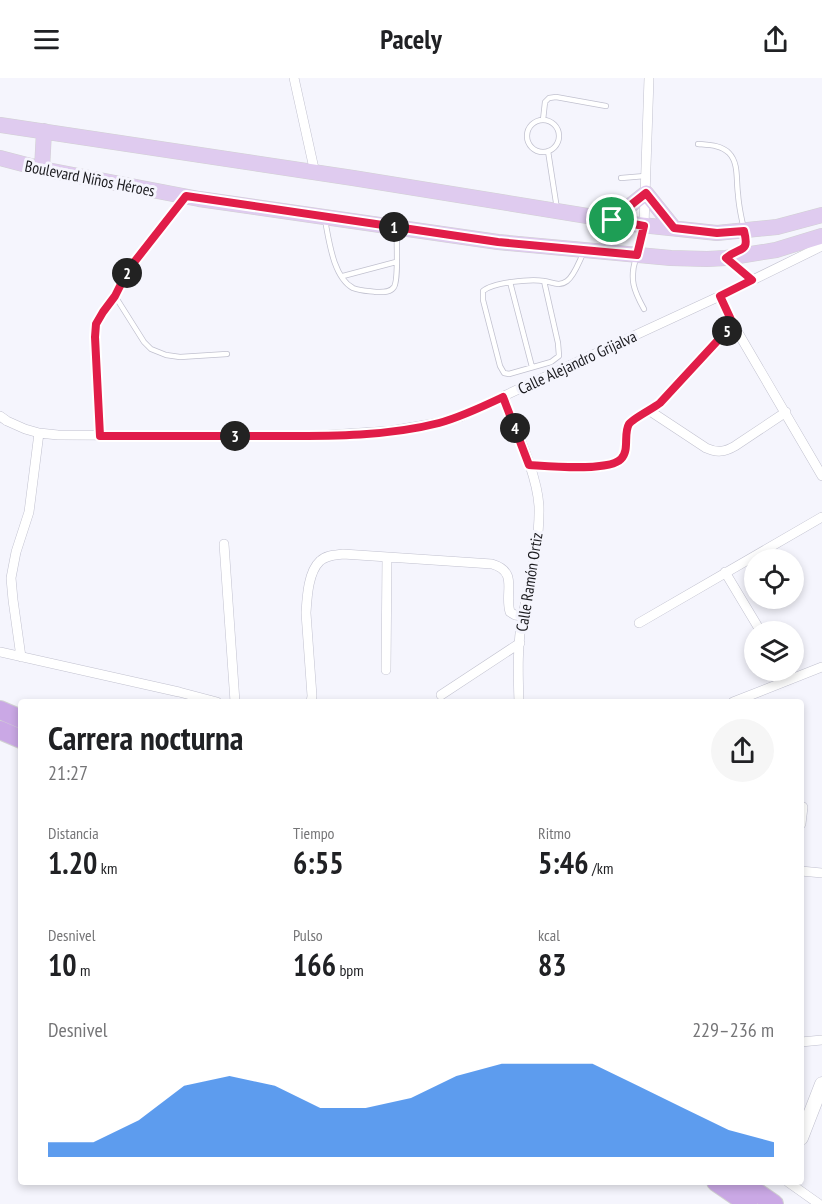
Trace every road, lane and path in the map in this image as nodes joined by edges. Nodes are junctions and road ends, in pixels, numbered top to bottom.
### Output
1 (294, 78) edge
2 (649, 78) edge
3 (606, 105) dead end
4 (543, 120) junction
5 (0, 125) edge
6 (44, 131) junction
7 (698, 144) dead end
8 (548, 151) junction
9 (0, 158) edge
10 (42, 169) junction
11 (315, 173) junction
12 (646, 176) junction
13 (621, 178) dead end
14 (646, 193) junction
15 (186, 196) junction
16 (557, 212) junction
17 (822, 215) edge
18 (325, 217) junction
19 (612, 220) junction
20 (644, 226) junction
21 (397, 228) junction
22 (674, 228) junction
23 (744, 231) junction
24 (822, 236) edge
25 (822, 246) edge
26 (585, 250) junction
27 (637, 255) junction
28 (726, 258) junction
29 (396, 262) junction
30 (343, 276) junction
31 (752, 280) junction
32 (544, 281) junction
33 (510, 282) junction
34 (115, 296) junction
35 (720, 296) junction
36 (644, 309) dead end
37 (733, 324) junction
38 (227, 354) dead end
39 (532, 368) junction
40 (503, 397) junction
41 (650, 411) junction
42 (786, 412) junction
43 (0, 416) edge
44 (39, 433) junction
45 (100, 436) junction
46 (819, 464) edge
47 (529, 465) junction
48 (822, 476) edge
49 (822, 517) edge
50 (224, 543) dead end
51 (387, 557) junction
52 (725, 572) junction
53 (522, 616) junction
54 (754, 621) edge
55 (639, 623) dead end
56 (520, 644) junction
57 (0, 652) edge
58 (21, 657) junction
59 (822, 667) edge
60 (386, 670) dead end
61 (804, 674) edge
62 (786, 681) edge
63 (441, 695) dead end
64 (206, 699) edge
65 (235, 699) edge
66 (312, 699) edge
67 (519, 699) edge
68 (741, 699) edge
69 (0, 710) edge
70 (18, 718) edge
71 (0, 730) edge
72 (18, 738) edge
73 (804, 871) edge
74 (822, 873) edge
75 (822, 1040) edge
76 (804, 1042) edge
77 (822, 1084) edge
78 (804, 1130) edge
79 (720, 1185) edge
80 (746, 1185) edge
81 (792, 1185) edge
82 (748, 1204) edge
83 (774, 1204) edge
84 (819, 1204) edge

1 - 11 street
2 - 12 street
3 - 4 lane
4 - 8 lane
4 - 8 lane
5 - 6 main road
6 - 10 main road
6 - 11 main road
7 - 23 lane
8 - 16 lane
9 - 10 main road, Boulevard Niños Héroes
10 - 15 main road, Boulevard Niños Héroes
11 - 16 main road
12 - 13 lane
12 - 14 street
14 - 19 main road
14 - 20 street
14 - 22 main road
15 - 18 main road, Boulevard Niños Héroes
15 - 34 lane
16 - 19 main road
17 - 23 main road
18 - 21 main road, Boulevard Niños Héroes
18 - 30 lane
19 - 20 main road
20 - 22 main road
20 - 27 street
21 - 26 main road, Boulevard Niños Héroes
21 - 29 lane
22 - 23 main road
23 - 28 lane
24 - 28 main road, Boulevard Niños Héroes
25 - 31 street, Calle Alejandro Grijalva
26 - 27 main road, Boulevard Niños Héroes
26 - 32 lane
27 - 28 main road, Boulevard Niños Héroes
27 - 36 lane
28 - 31 street
29 - 30 lane
29 - 30 lane
31 - 35 street, Calle Alejandro Grijalva
32 - 33 lane
32 - 39 lane
33 - 39 lane
33 - 39 lane
34 - 38 lane
34 - 45 lane
35 - 37 street
35 - 40 street, Calle Alejandro Grijalva
37 - 41 street
37 - 42 street
40 - 45 street, Calle Alejandro Grijalva
40 - 47 street, Calle Ramón Ortiz
41 - 42 street
41 - 47 street
42 - 46 street
43 - 44 street, Calle Alejandro Grijalva
44 - 45 street, Calle Alejandro Grijalva
44 - 58 street
46 - 48 street
47 - 53 street, Calle Ramón Ortiz
49 - 52 street
50 - 65 street
51 - 53 street
51 - 60 street
51 - 66 street
52 - 54 street
52 - 55 street
53 - 56 street, Calle Ramón Ortiz
56 - 63 street, Calle Ramón Ortiz
56 - 67 street
57 - 58 street
58 - 64 street
59 - 61 street
62 - 68 street
69 - 70 highway
71 - 72 highway
73 - 74 street
75 - 76 street
77 - 78 street
79 - 82 highway
80 - 83 highway
81 - 84 street

